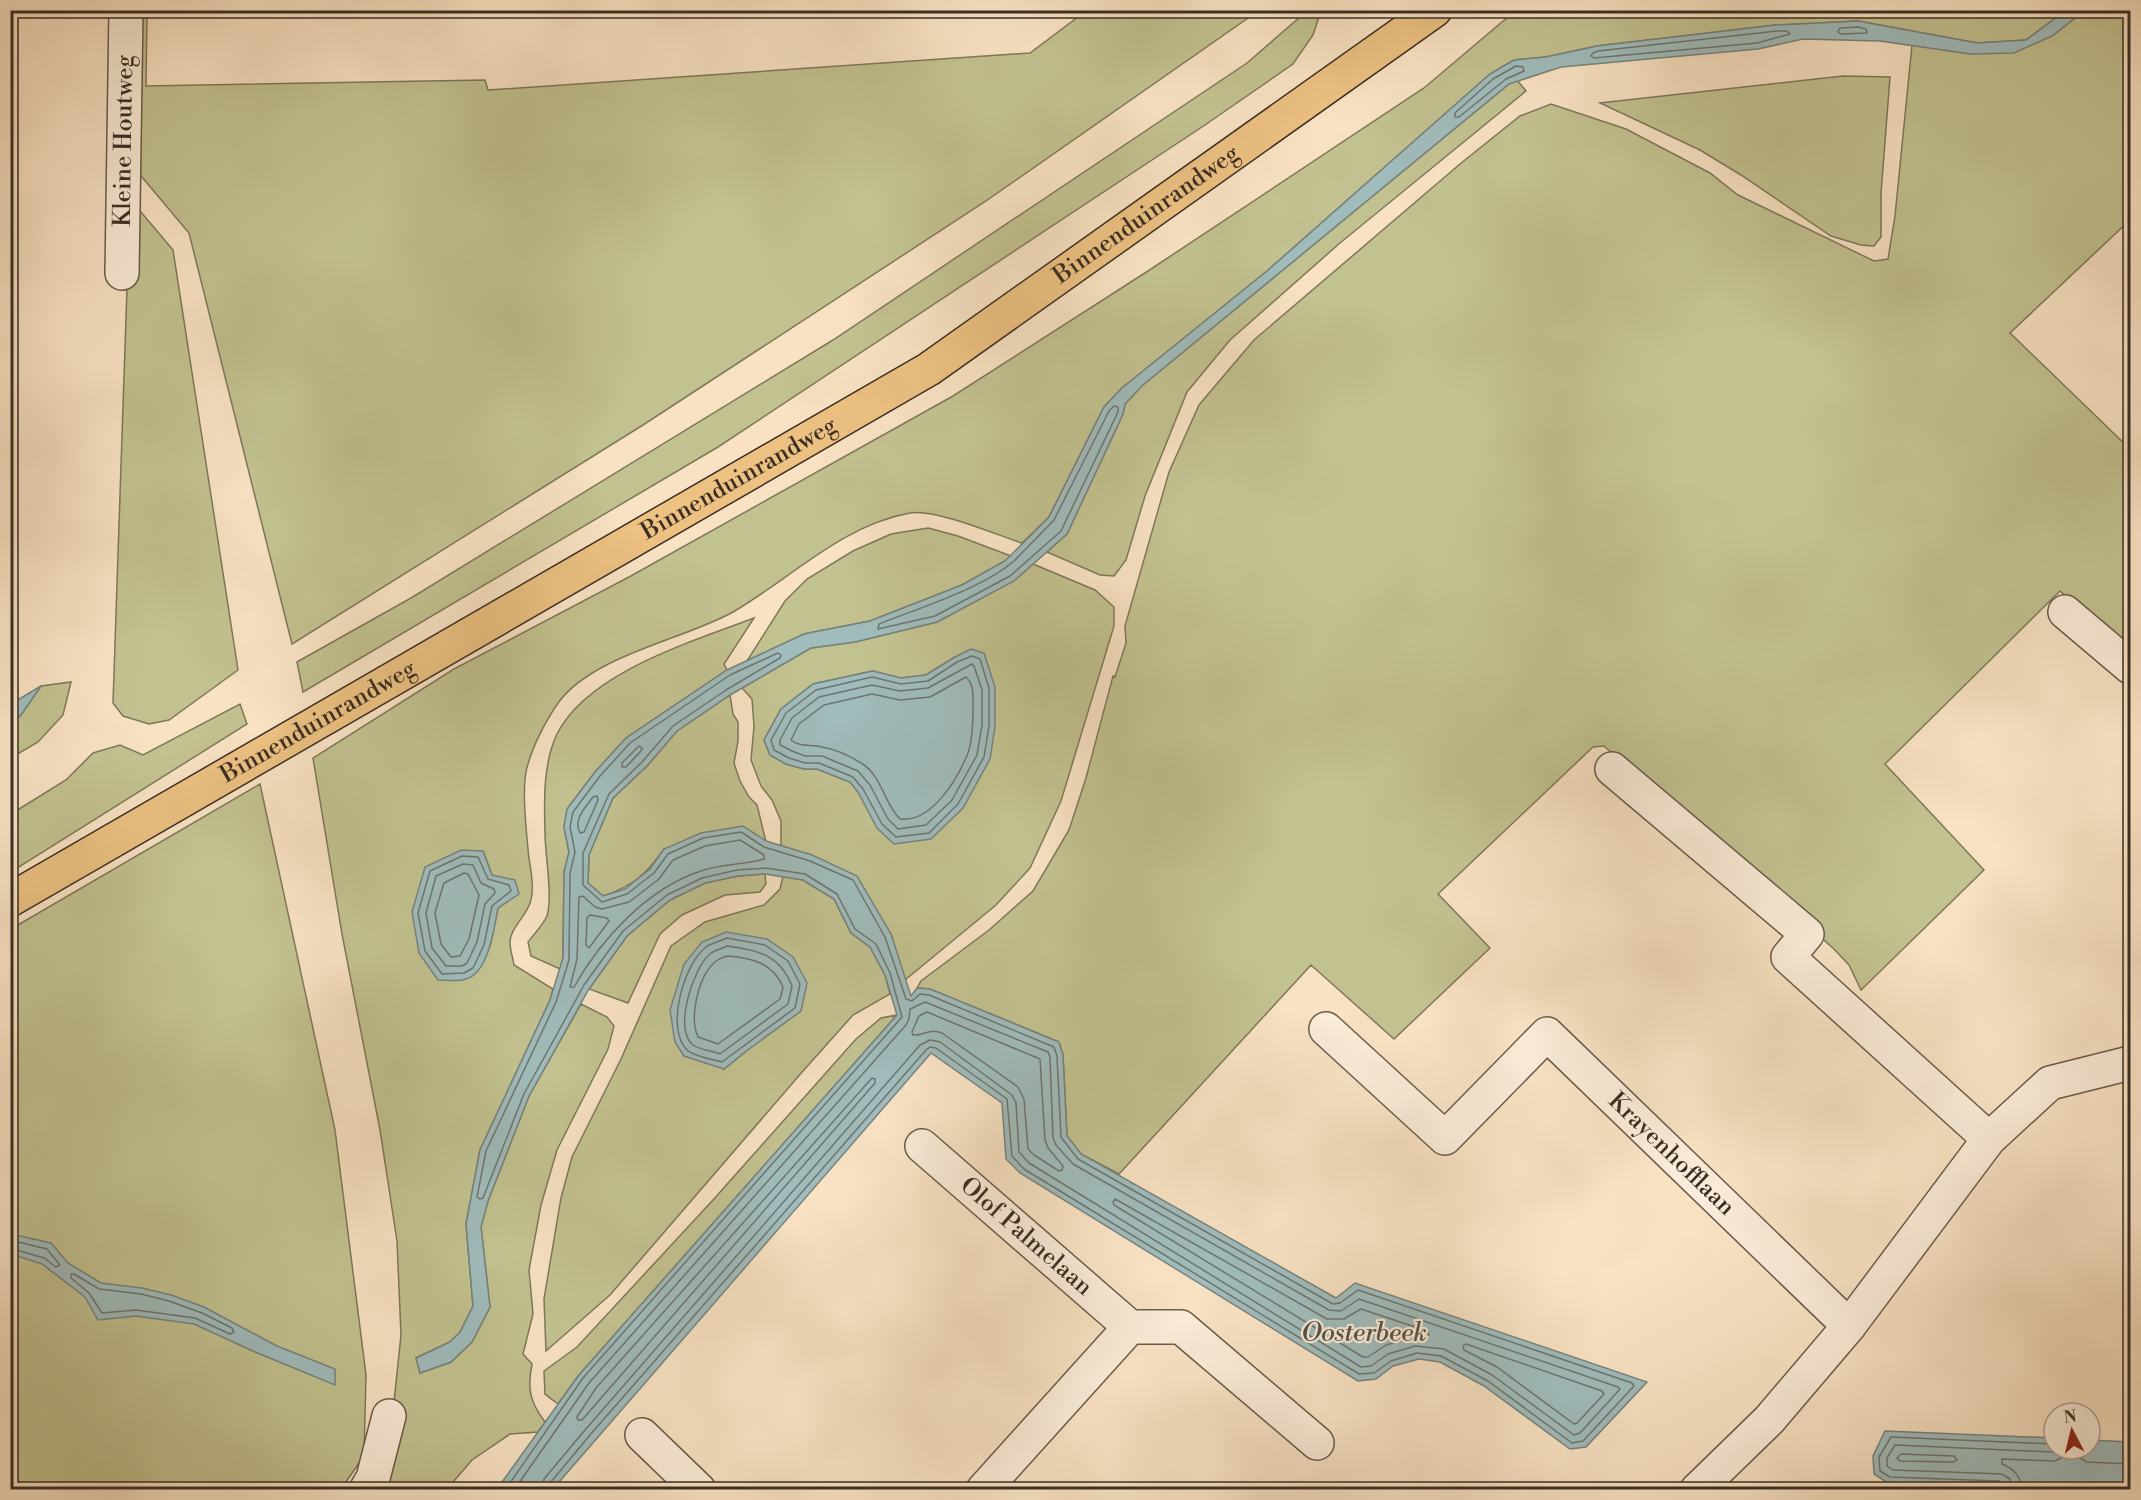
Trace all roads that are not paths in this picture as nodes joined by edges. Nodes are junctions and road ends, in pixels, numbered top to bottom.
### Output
1 (1429, 12) edge
2 (122, 15) edge
3 (122, 273) dead end
4 (2065, 612) dead end
5 (2130, 668) edge
6 (1612, 769) dead end
7 (10, 900) edge
8 (1326, 1029) dead end
9 (2130, 1063) edge
10 (1989, 1139) junction
11 (922, 1146) dead end
12 (1849, 1326) junction
13 (1130, 1327) junction
14 (389, 1416) dead end
15 (642, 1435) dead end
16 (1317, 1443) dead end
17 (366, 1490) edge
18 (699, 1490) edge
19 (983, 1490) edge
20 (1696, 1490) edge

1 - 7 main road, Binnenduinrandweg
2 - 3 street, Kleine Houtweg
4 - 5 street
6 - 10 street
8 - 12 street, Krayenhofflaan
9 - 10 street
10 - 12 street
11 - 13 street, Olof Palmelaan
12 - 20 street
13 - 16 street
13 - 19 street
14 - 17 street
15 - 18 street

